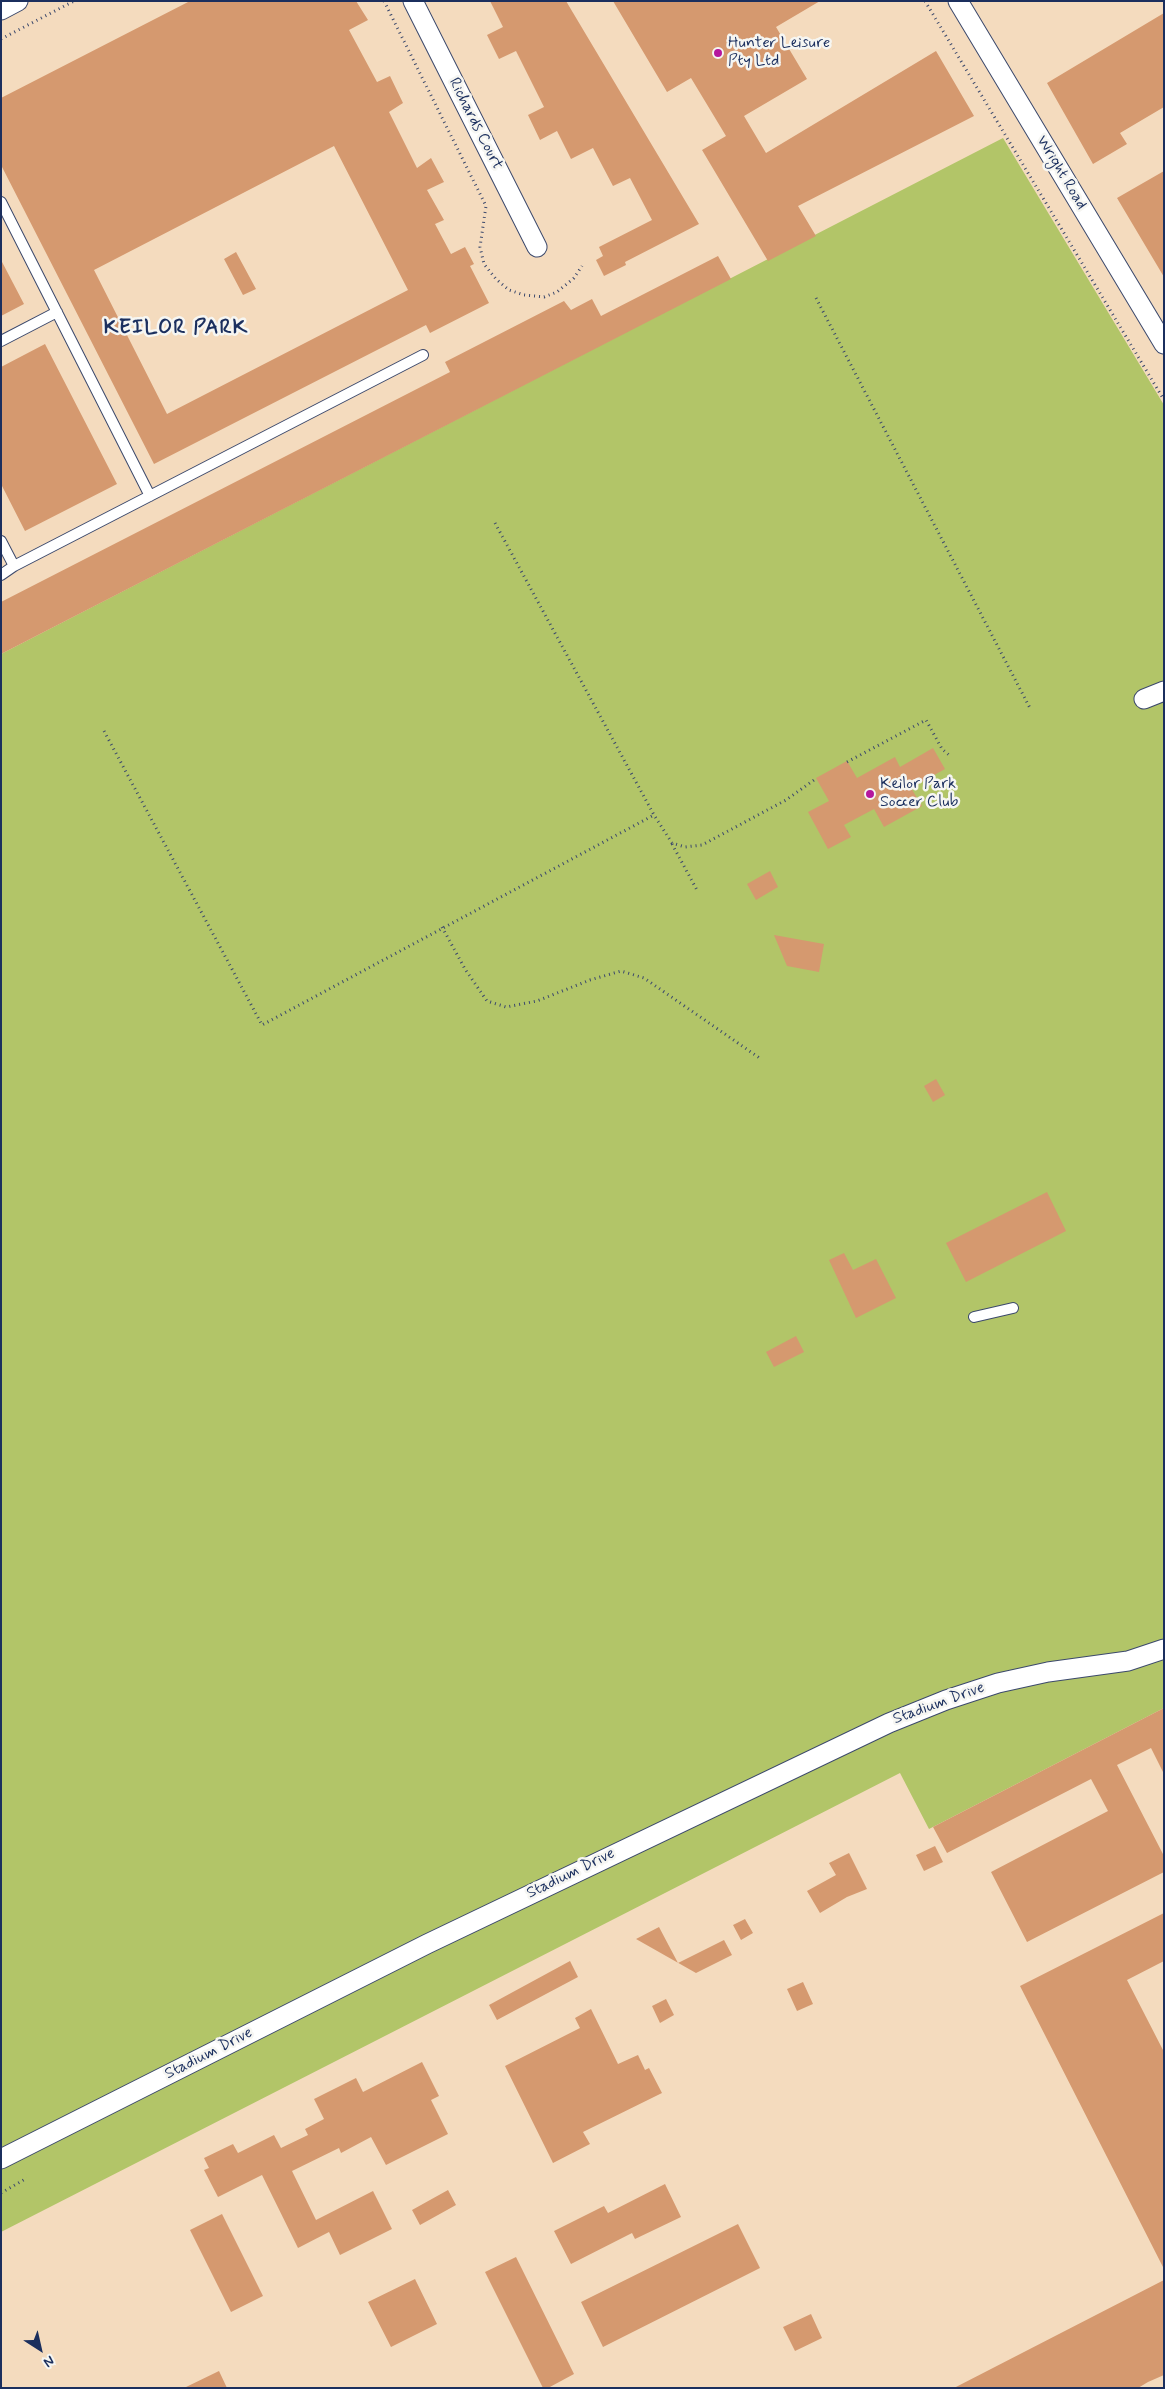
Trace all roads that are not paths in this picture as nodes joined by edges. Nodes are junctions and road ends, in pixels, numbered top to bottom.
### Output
1 (18, 1) edge
2 (413, 1) edge
3 (958, 1) edge
4 (1, 10) edge
5 (1, 202) edge
6 (537, 247) dead end
7 (57, 312) junction
8 (1, 341) edge
9 (1164, 344) edge
10 (423, 355) dead end
11 (150, 496) junction
12 (1, 541) edge
13 (14, 566) junction
14 (1, 575) edge
15 (1164, 692) edge
16 (1144, 699) dead end
17 (1013, 1308) dead end
18 (974, 1317) dead end
19 (1164, 1649) edge
20 (1, 2159) edge

1 - 4 street
2 - 6 street, Richards Court
3 - 9 street, Wright Road
5 - 7 lane
7 - 8 lane
7 - 11 lane
10 - 11 lane
11 - 13 lane
12 - 13 lane
13 - 14 lane
15 - 16 street
17 - 18 lane
19 - 20 street, Stadium Drive

